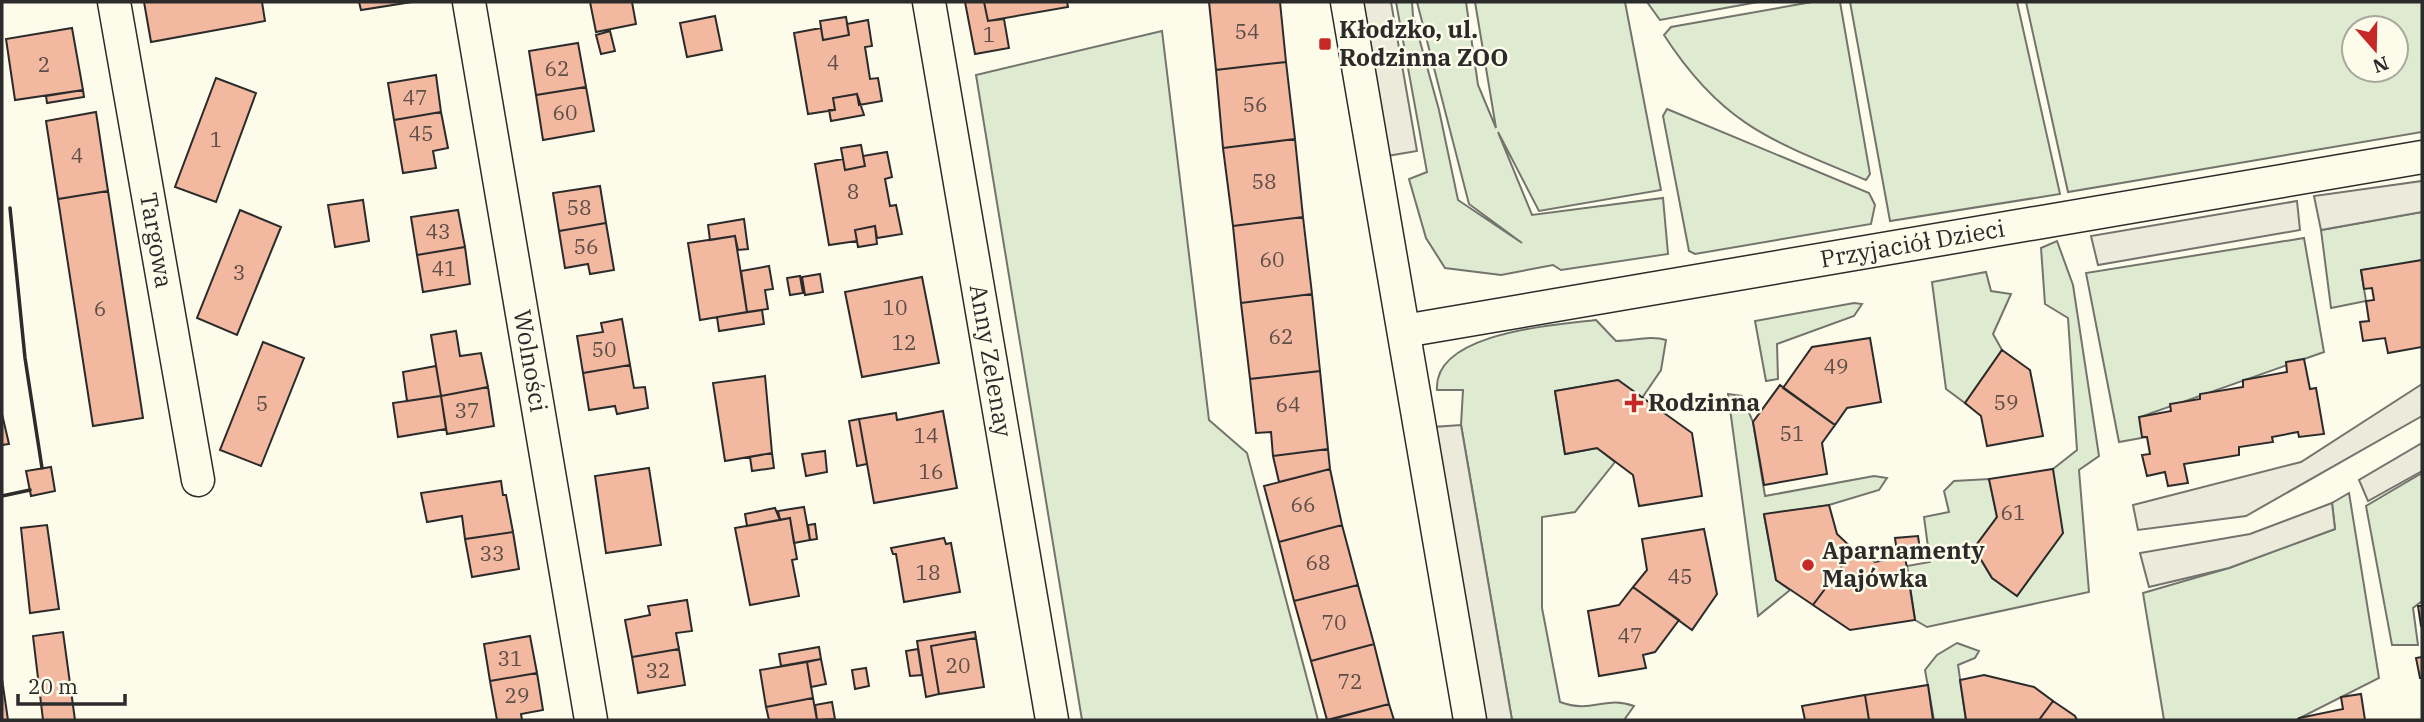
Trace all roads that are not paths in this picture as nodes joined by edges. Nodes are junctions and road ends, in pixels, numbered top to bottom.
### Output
1 (114, 2) edge
2 (469, 2) edge
3 (929, 2) edge
4 (1347, 2) edge
5 (2422, 157) edge
6 (1404, 331) junction
7 (198, 480) dead end
8 (591, 720) edge
9 (1052, 720) edge
10 (1470, 720) edge

1 - 7 street, Targowa
2 - 8 street, Wolności
3 - 9 street, Anny Zelenay
4 - 6 street
5 - 6 street, Przyjaciół Dzieci
6 - 10 street

